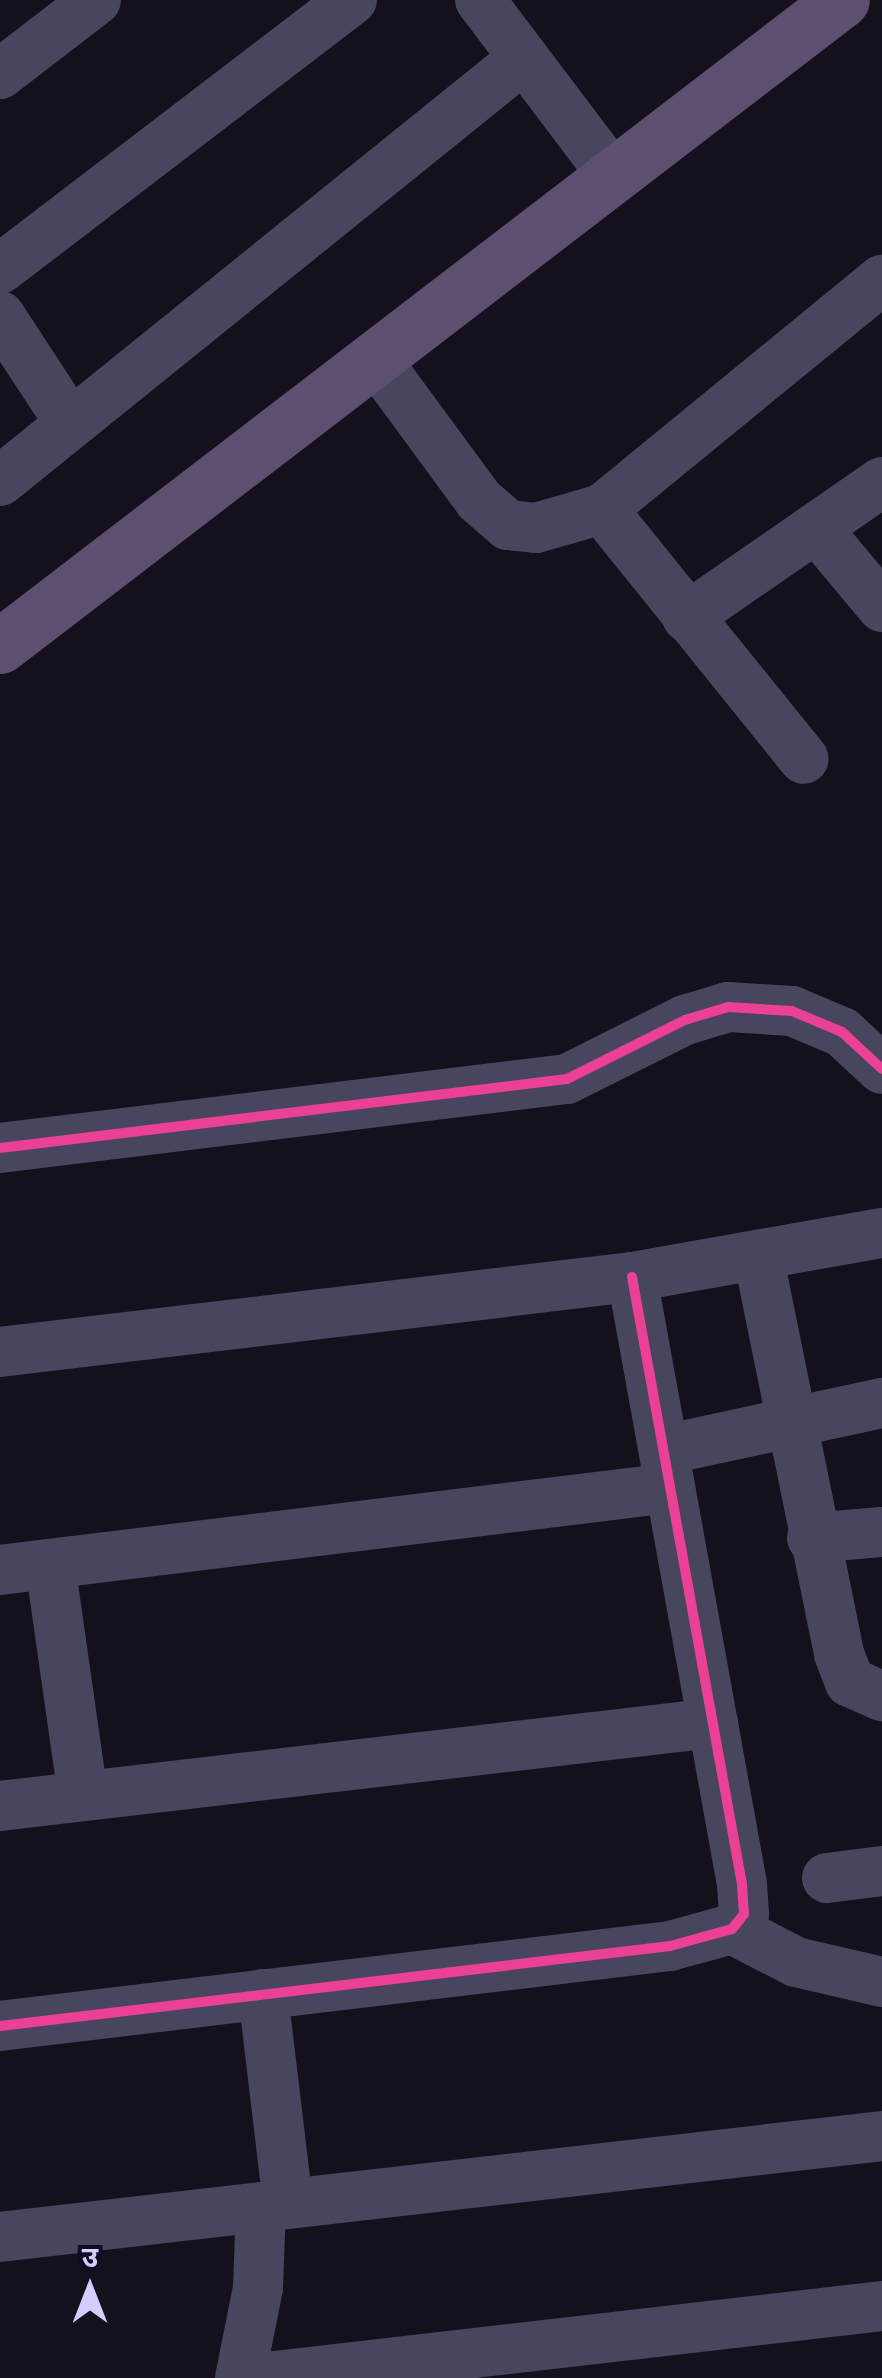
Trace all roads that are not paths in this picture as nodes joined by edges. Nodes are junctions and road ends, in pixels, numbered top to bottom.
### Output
1 (96, 0) edge
2 (352, 0) edge
3 (480, 0) edge
4 (842, 0) edge
5 (524, 58) junction
6 (0, 74) edge
7 (611, 174) junction
8 (0, 268) edge
9 (882, 280) edge
10 (0, 316) edge
11 (374, 357) junction
12 (70, 424) junction
13 (0, 481) edge
14 (882, 482) edge
15 (602, 509) junction
16 (816, 528) junction
17 (882, 607) edge
18 (687, 616) junction
19 (0, 646) edge
20 (804, 759) dead end
21 (882, 1069) edge
22 (0, 1148) edge
23 (882, 1233) edge
24 (758, 1255) junction
25 (632, 1277) junction
26 (0, 1352) edge
27 (882, 1404) edge
28 (793, 1422) junction
29 (667, 1469) junction
30 (882, 1532) edge
31 (812, 1538) junction
32 (50, 1564) junction
33 (0, 1570) edge
34 (882, 1696) edge
35 (713, 1723) junction
36 (83, 1796) junction
37 (0, 1806) edge
38 (882, 1872) edge
39 (826, 1878) dead end
40 (732, 1928) junction
41 (882, 1982) edge
42 (263, 1994) junction
43 (0, 2026) edge
44 (882, 2136) edge
45 (274, 2205) junction
46 (0, 2236) edge
47 (882, 2306) edge
48 (240, 2378) edge
49 (257, 2378) edge

1 - 6 street
2 - 8 street
3 - 5 street
4 - 7 main road
5 - 7 street
5 - 12 street
7 - 11 main road
9 - 15 street
10 - 12 street
11 - 15 street
11 - 19 main road
12 - 13 street
14 - 16 street
15 - 18 street
16 - 17 street
16 - 18 street
18 - 20 street
21 - 22 street
23 - 24 street
24 - 25 street
24 - 28 street
25 - 26 street
25 - 29 street
27 - 28 street
28 - 29 street
28 - 31 street
29 - 32 street
29 - 35 street
30 - 31 street
31 - 34 street
32 - 33 street
32 - 36 street
35 - 36 street
35 - 40 street
36 - 37 street
38 - 39 street
40 - 41 street
40 - 42 street
42 - 43 street
42 - 45 street
44 - 45 street
45 - 46 street
45 - 48 street
47 - 49 street

